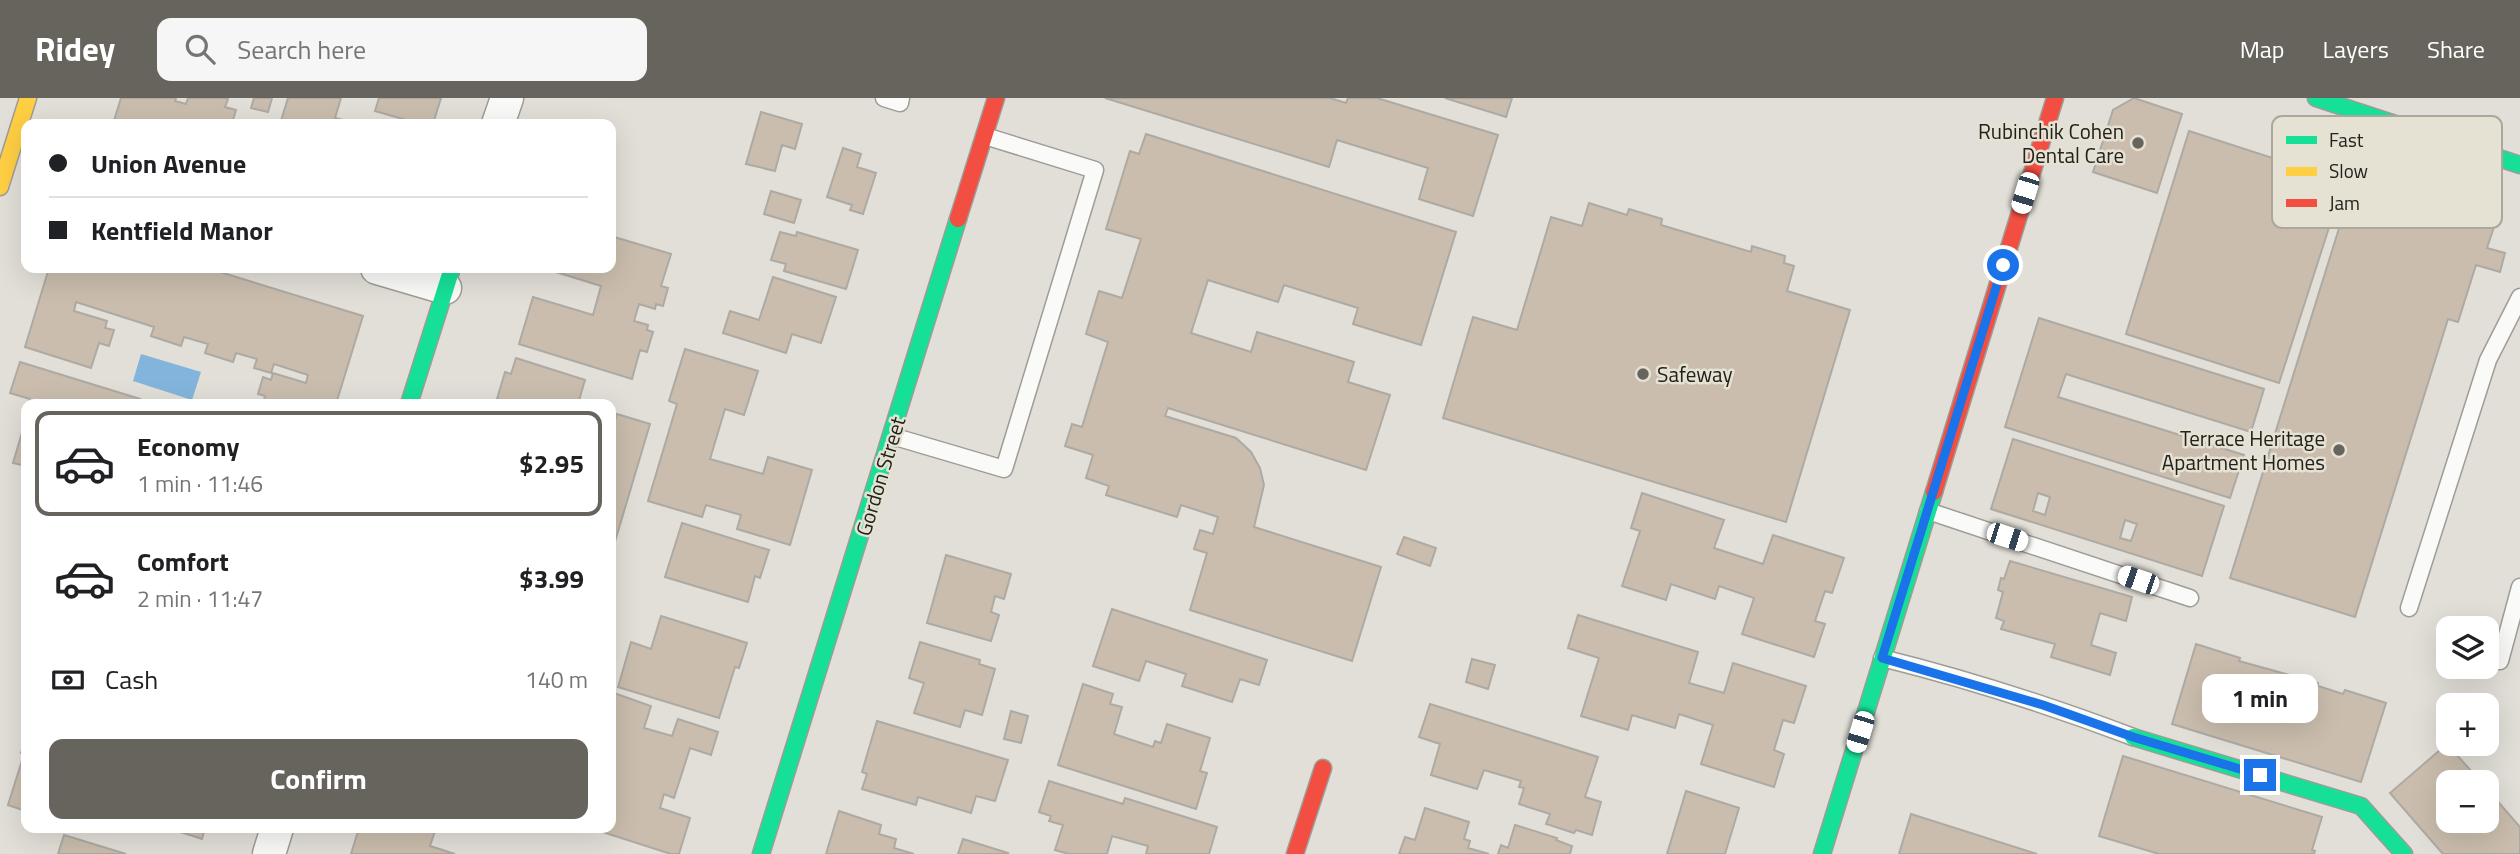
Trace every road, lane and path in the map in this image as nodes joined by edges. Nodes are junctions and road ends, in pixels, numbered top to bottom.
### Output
1 (28, 98) edge
2 (507, 98) edge
3 (884, 98) edge
4 (901, 98) edge
5 (996, 98) edge
6 (2055, 98) edge
7 (2316, 98) edge
8 (2372, 116) edge
9 (25, 119) edge
10 (500, 119) edge
11 (985, 136) junction
12 (19, 155) edge
13 (2502, 158) edge
14 (2520, 164) edge
15 (0, 187) edge
16 (412, 273) edge
17 (448, 278) edge
18 (2520, 296) edge
19 (411, 399) edge
20 (892, 436) junction
21 (1928, 511) junction
22 (2520, 587) edge
23 (2190, 598) dead end
24 (2409, 608) dead end
25 (1882, 658) junction
26 (2500, 660) dead end
27 (2133, 737) joint
28 (1323, 768) dead end
29 (275, 833) edge
30 (269, 854) edge
31 (761, 854) edge
32 (1295, 854) edge
33 (1822, 854) edge
34 (2404, 854) edge

1 - 9 street
2 - 10 street
3 - 4 lane
5 - 11 street, Gordon Street
6 - 21 street
7 - 8 street
11 - 20 street, Gordon Street
11 - 20 lane
12 - 15 street
13 - 14 street
16 - 17 street
17 - 19 street
18 - 24 lane
20 - 31 street, Gordon Street
21 - 23 lane
21 - 25 street
22 - 26 lane
25 - 27 lane
25 - 33 street
27 - 34 street
28 - 32 street
29 - 30 street

